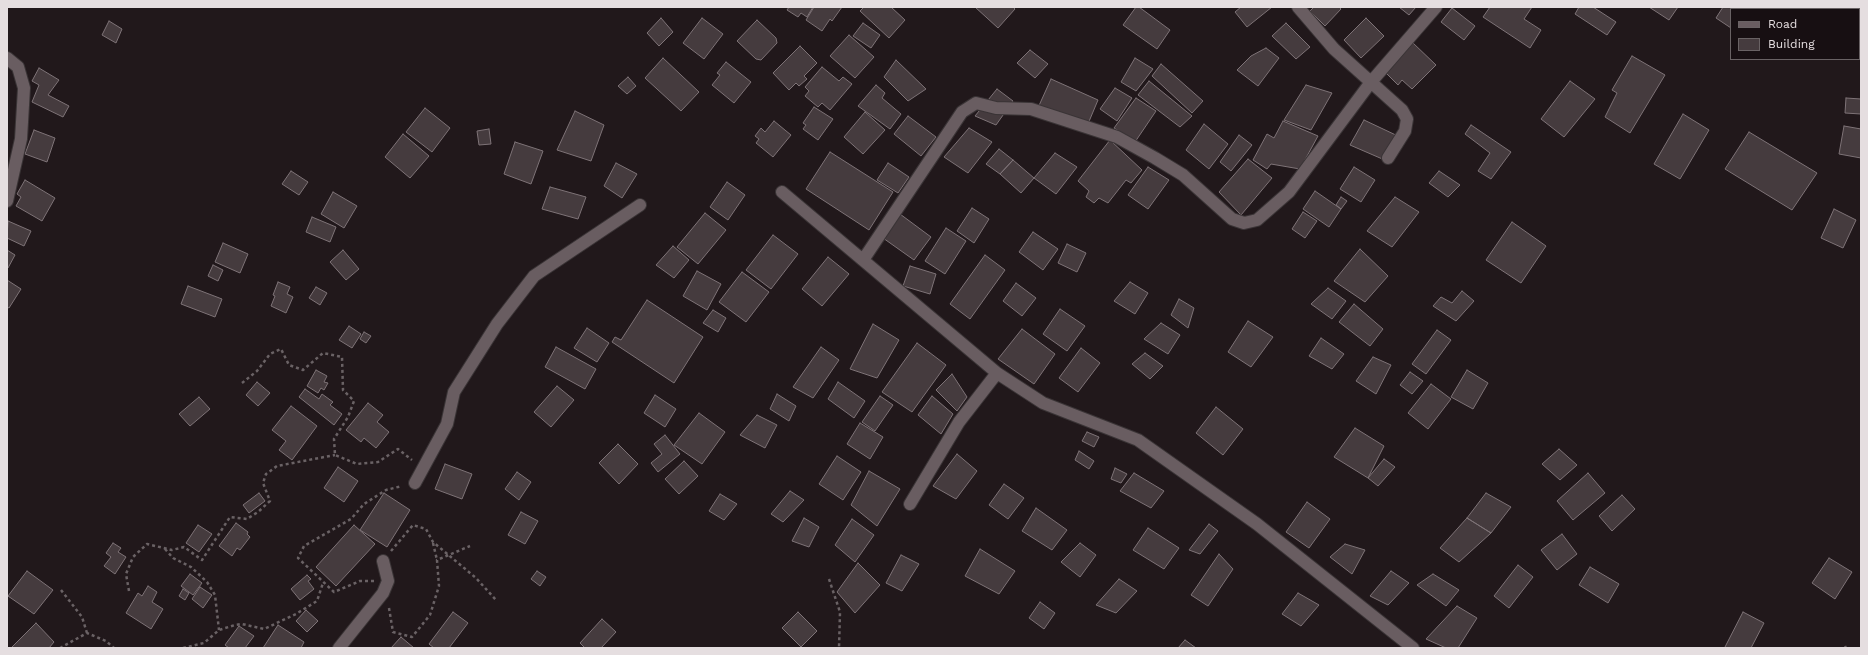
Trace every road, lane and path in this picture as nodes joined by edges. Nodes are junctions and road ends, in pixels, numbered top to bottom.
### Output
1 (1298, 7) edge
2 (1436, 7) edge
3 (7, 58) edge
4 (1371, 82) junction
5 (1388, 158) dead end
6 (782, 192) dead end
7 (7, 201) edge
8 (640, 205) dead end
9 (863, 260) junction
10 (997, 373) junction
11 (242, 383) dead end
12 (335, 454) junction
13 (415, 462) dead end
14 (415, 483) joint
15 (910, 504) dead end
16 (433, 542) junction
17 (470, 546) dead end
18 (164, 548) junction
19 (448, 555) junction
20 (437, 560) junction
21 (383, 561) joint
22 (829, 579) dead end
23 (388, 581) junction
24 (323, 583) junction
25 (61, 590) dead end
26 (129, 591) dead end
27 (383, 593) junction
28 (496, 600) dead end
29 (219, 630) junction
30 (87, 633) junction
31 (60, 648) edge
32 (114, 648) edge
33 (183, 648) edge
34 (339, 648) edge
35 (839, 648) edge
36 (1413, 648) edge

1 - 4 street
2 - 4 street
3 - 7 street
4 - 5 street
4 - 9 street
6 - 9 street
8 - 14 street
9 - 10 street
10 - 15 street
10 - 36 street
11 - 12 path
12 - 13 path
12 - 18 path
14 - 24 path
16 - 19 path
16 - 20 path
16 - 21 path
17 - 19 path
18 - 26 path
18 - 29 path
19 - 20 path
19 - 28 path
20 - 27 path
21 - 23 street
22 - 35 path
23 - 24 path
23 - 27 street
24 - 29 path
25 - 30 path
27 - 34 street
29 - 33 path
30 - 31 path
30 - 32 path

